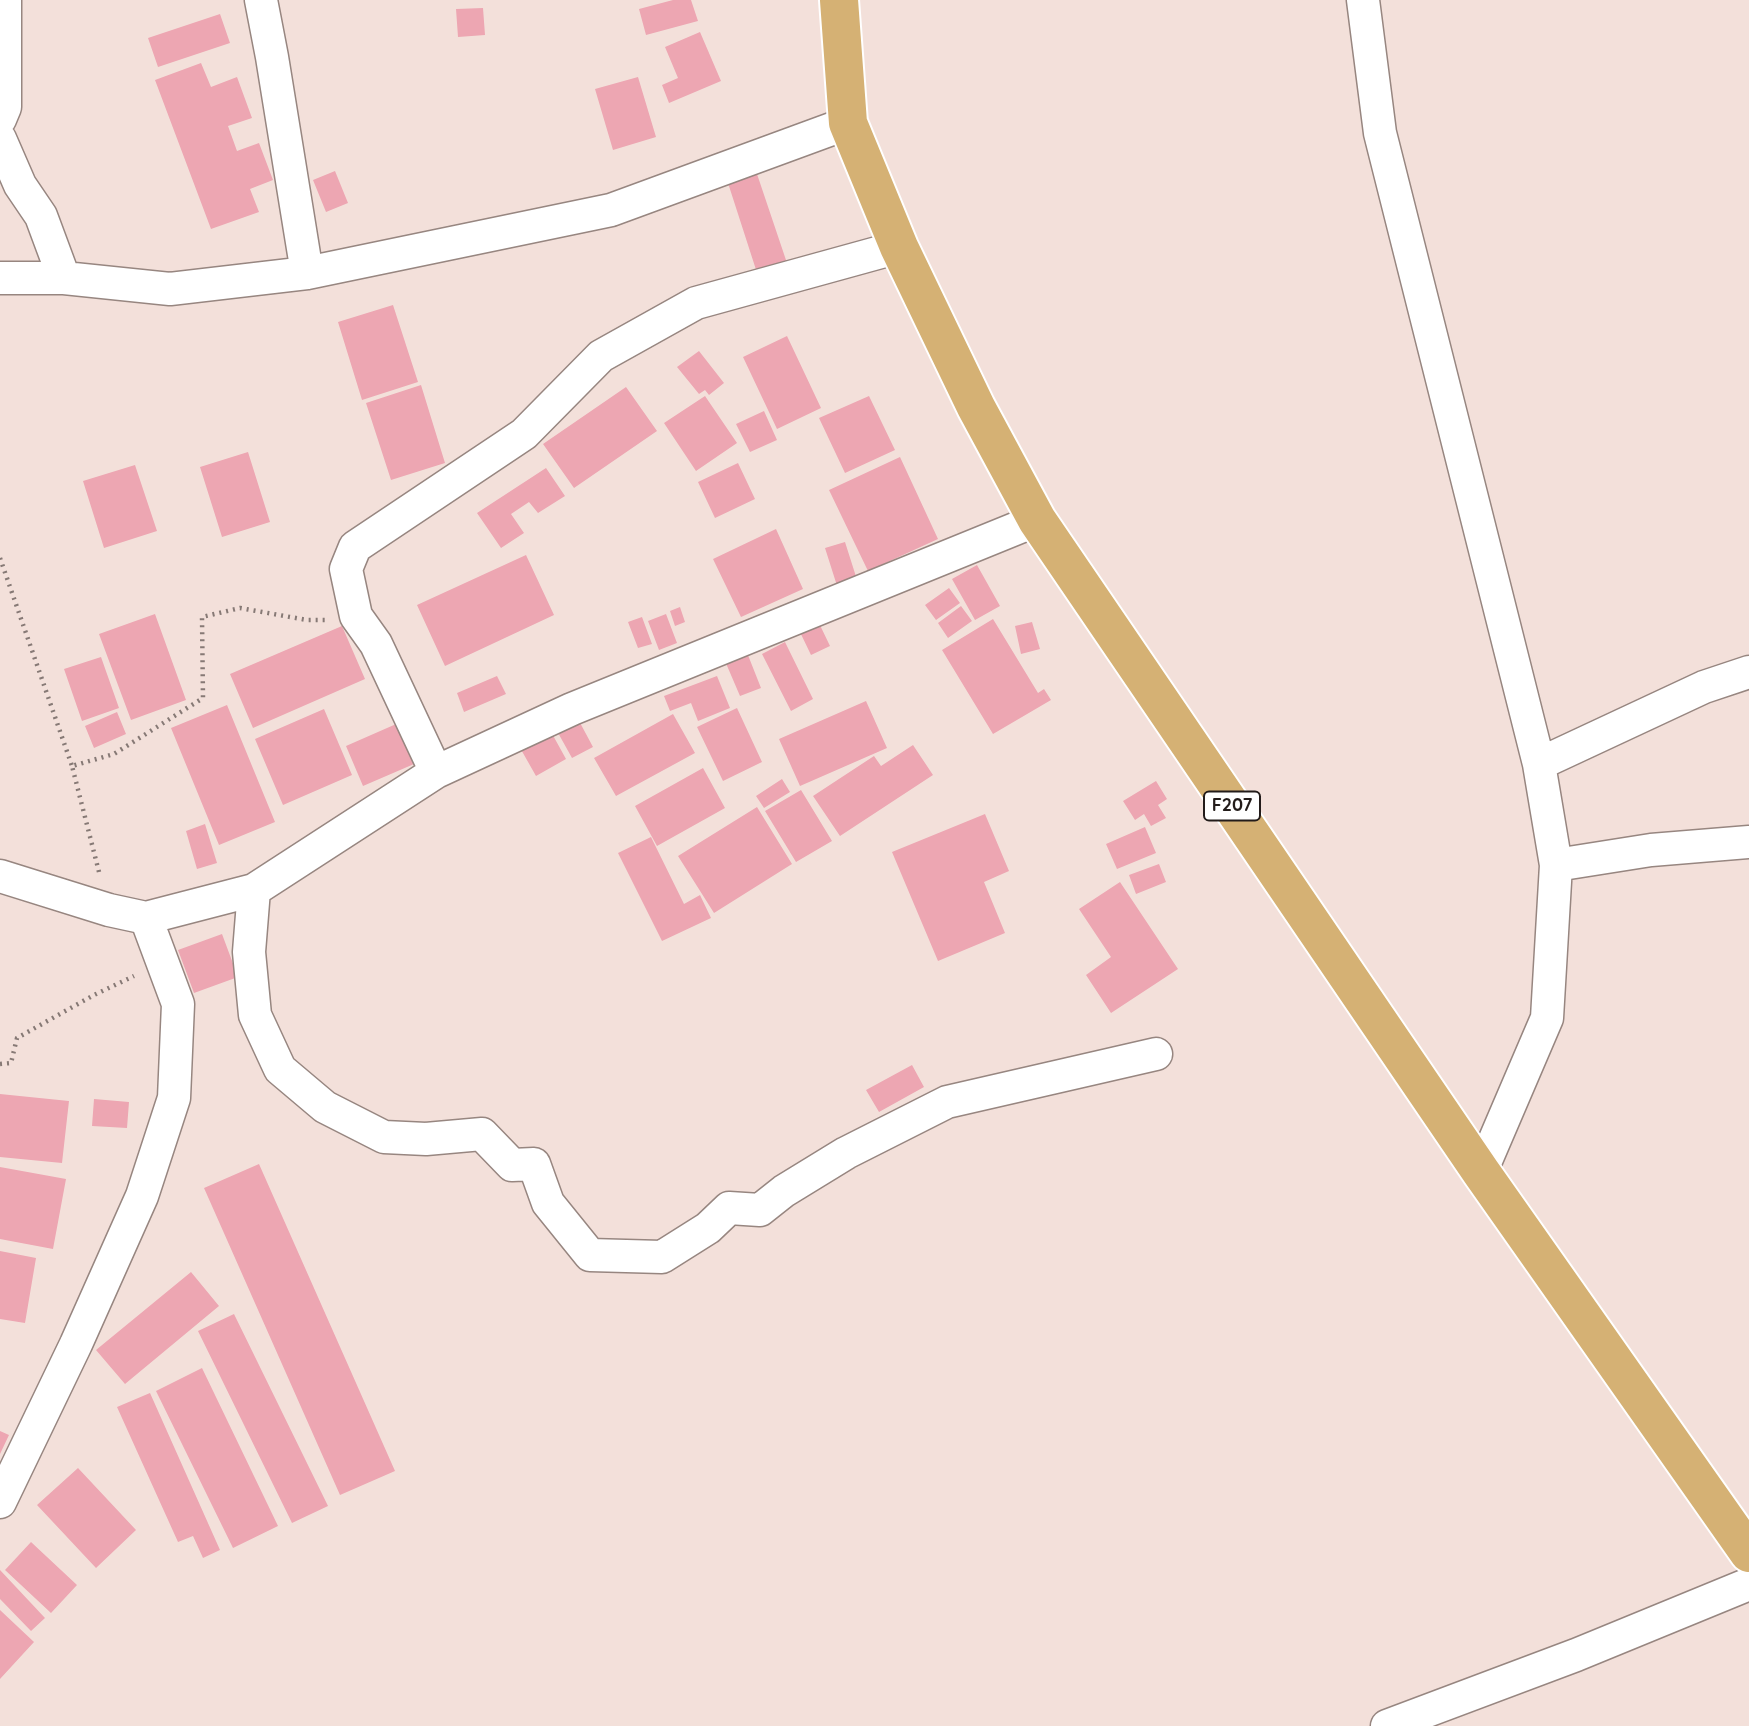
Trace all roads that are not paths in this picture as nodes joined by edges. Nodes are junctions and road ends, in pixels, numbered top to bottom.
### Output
1 (5, 0) edge
2 (261, 0) edge
3 (839, 0) edge
4 (1363, 0) edge
5 (0, 119) edge
6 (848, 123) junction
7 (0, 139) edge
8 (899, 247) junction
9 (306, 273) junction
10 (0, 278) edge
11 (64, 278) junction
12 (1037, 520) junction
13 (1749, 672) edge
14 (1539, 764) junction
15 (436, 772) junction
16 (1749, 842) edge
17 (1556, 865) junction
18 (0, 876) edge
19 (254, 890) junction
20 (146, 918) junction
21 (1156, 1054) dead end
22 (1481, 1172) junction
23 (0, 1502) edge
24 (1749, 1553) edge
25 (1749, 1584) edge
26 (1387, 1726) edge

1 - 5 street
2 - 9 street
3 - 6 main road, F207
4 - 14 street
6 - 8 main road, F207
6 - 9 street
7 - 11 street
8 - 12 main road, F207
8 - 15 street
9 - 11 street
10 - 11 street
12 - 15 street
12 - 22 main road, F207
13 - 14 street
14 - 17 street
15 - 19 street
16 - 17 street
17 - 22 street
18 - 20 street
19 - 20 street
19 - 21 street
20 - 23 street
22 - 24 main road, F207
25 - 26 street

